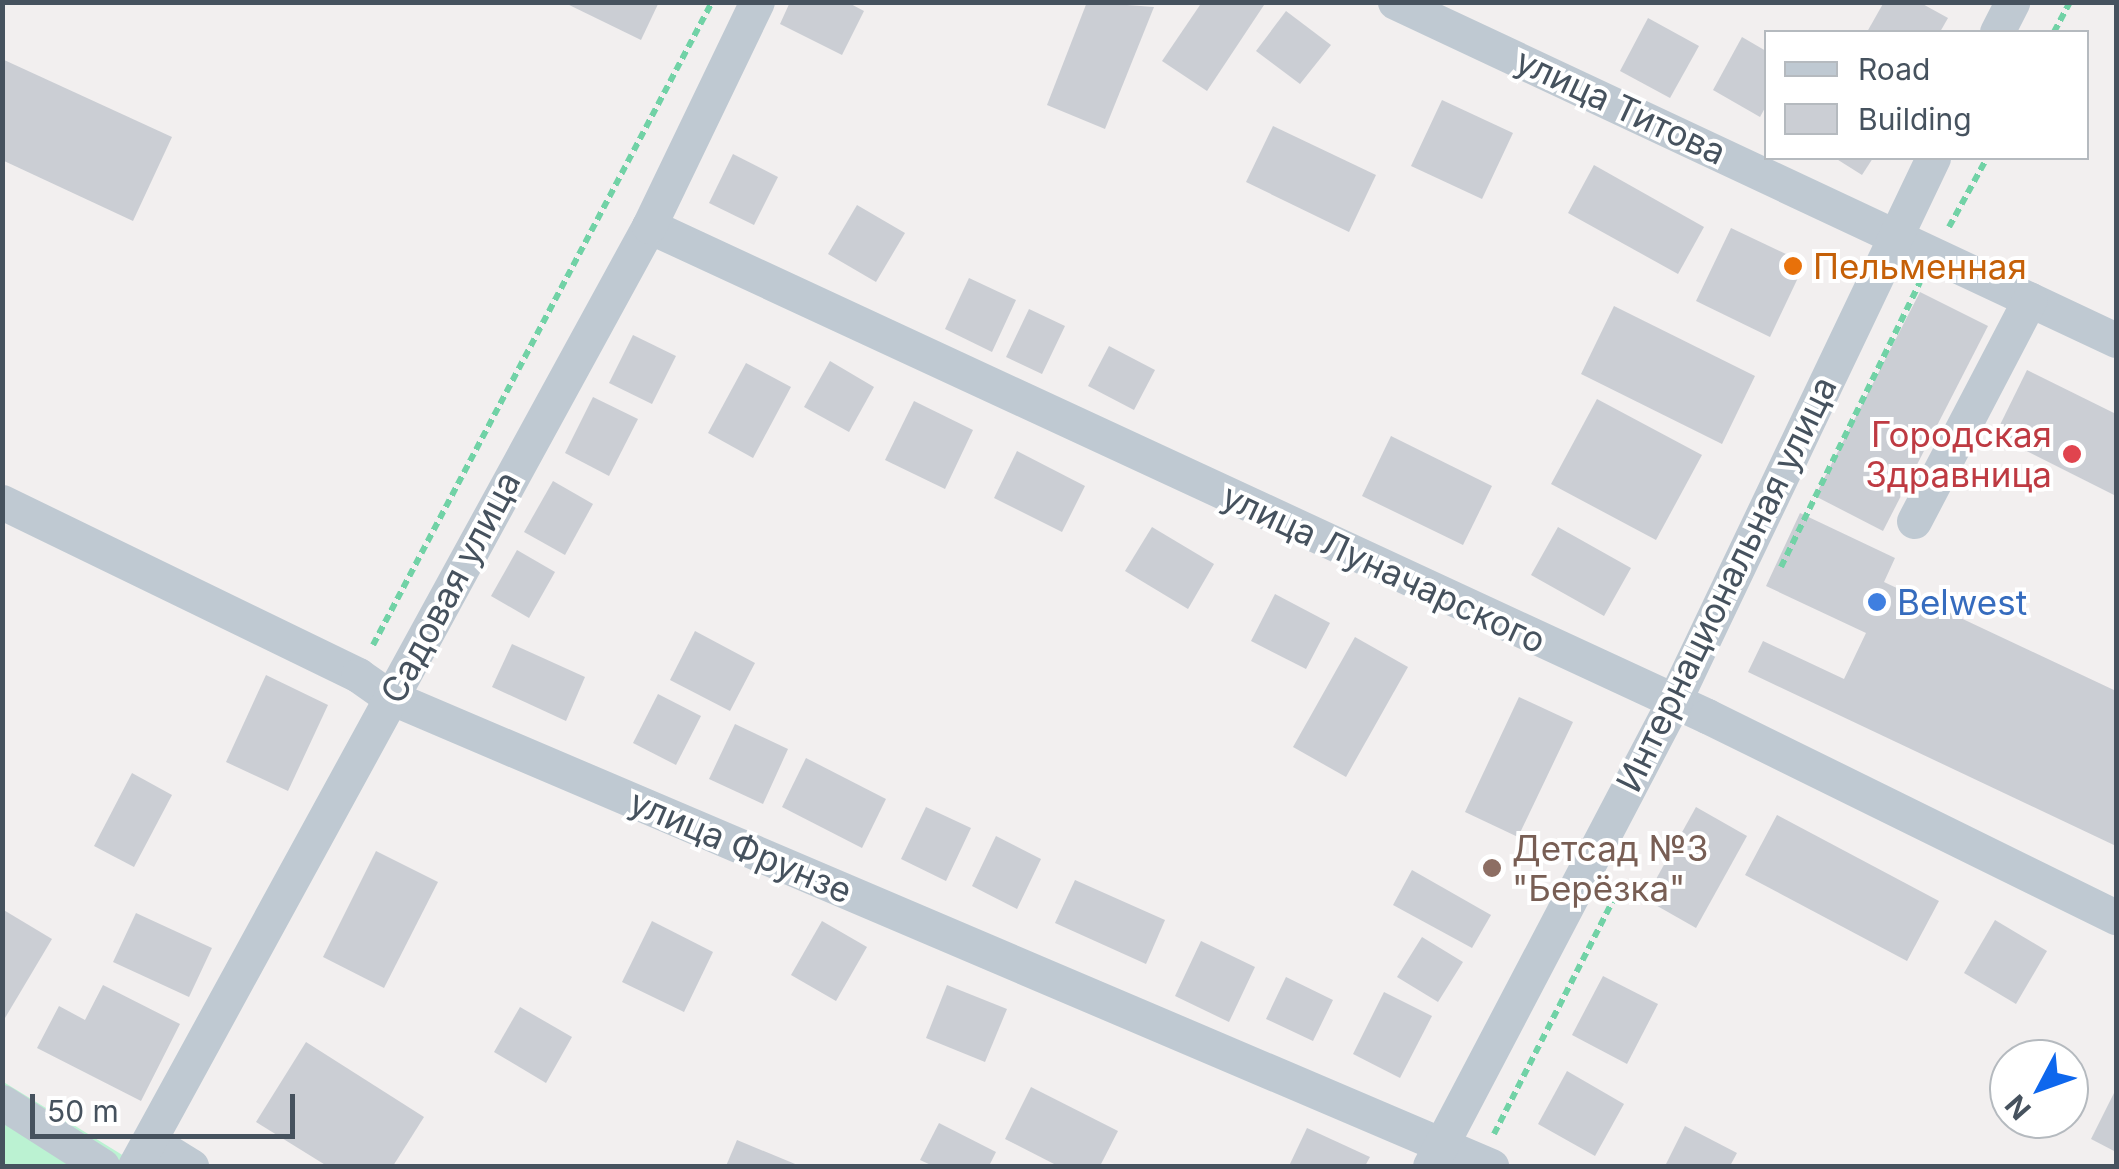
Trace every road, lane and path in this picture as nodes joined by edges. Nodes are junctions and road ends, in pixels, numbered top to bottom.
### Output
1 (757, 2) edge
2 (1395, 2) edge
3 (2012, 2) edge
4 (2070, 2) edge
5 (1998, 30) edge
6 (2055, 30) edge
7 (1932, 160) edge
8 (649, 226) junction
9 (1895, 232) junction
10 (2030, 299) junction
11 (2116, 340) edge
12 (2, 502) edge
13 (1914, 521) dead end
14 (390, 697) junction
15 (1673, 703) junction
16 (2116, 916) edge
17 (2, 1102) edge
18 (144, 1154) edge
19 (1435, 1155) edge
20 (102, 1166) edge
21 (191, 1166) edge
22 (1491, 1166) edge

1 - 8 street, Садовая улица
2 - 9 street, улица Титова
3 - 5 street
4 - 6 path
7 - 9 street, Интернациональная улица
8 - 14 street, Садовая улица
8 - 15 street, улица Луначарского
9 - 10 street, улица Титова
9 - 15 street, Интернациональная улица
10 - 11 street, улица Титова
10 - 13 street
12 - 14 street, улица Фрунзе
14 - 18 street, Садовая улица
14 - 19 street, улица Фрунзе
15 - 16 street, улица Луначарского
15 - 19 street, Интернациональная улица
17 - 20 street
18 - 21 street
19 - 22 street, улица Фрунзе

